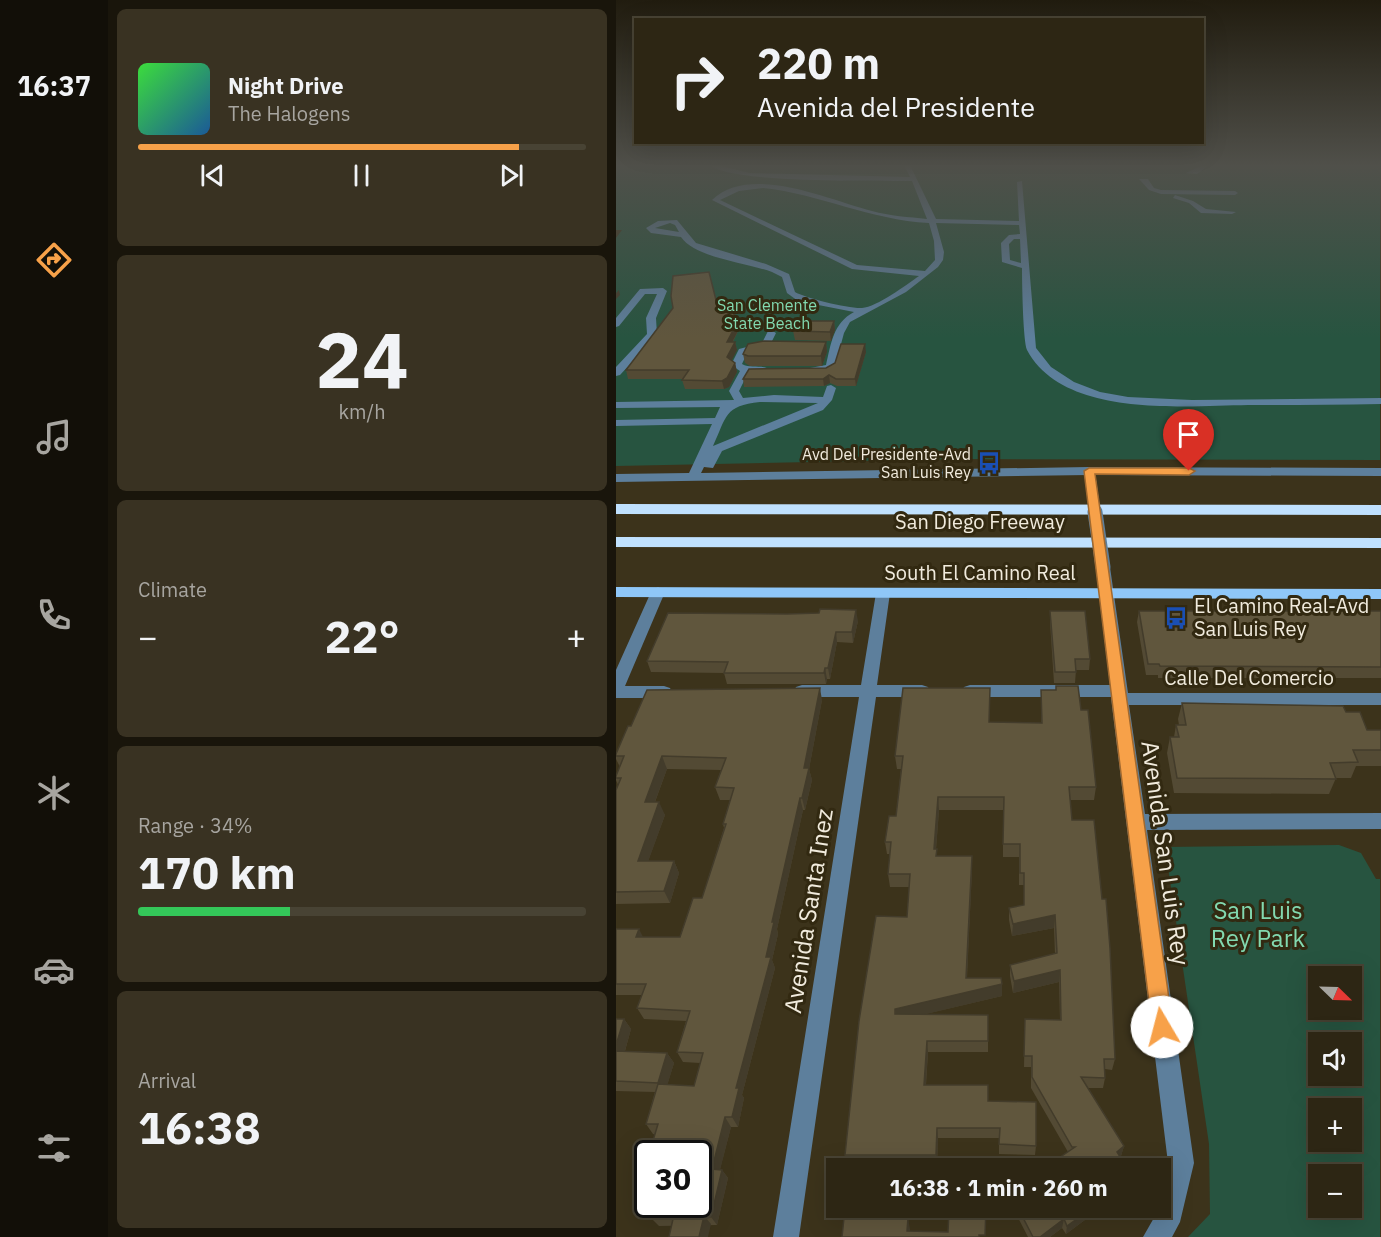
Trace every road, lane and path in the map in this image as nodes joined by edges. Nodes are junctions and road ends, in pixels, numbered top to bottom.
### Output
1 (762, 223) edge
2 (932, 223) edge
3 (1010, 223) edge
4 (1022, 223) joint
5 (683, 235) dead end
6 (1023, 236) junction
7 (1025, 266) junction
8 (925, 274) junction
9 (864, 311) junction
10 (632, 319) edge
11 (771, 333) dead end
12 (766, 345) junction
13 (778, 345) edge
14 (825, 346) edge
15 (836, 346) junction
16 (780, 370) edge
17 (803, 370) edge
18 (747, 371) junction
19 (616, 373) edge
20 (1381, 401) edge
21 (735, 402) junction
22 (616, 405) edge
23 (719, 421) junction
24 (616, 423) edge
25 (1381, 472) edge
26 (700, 476) junction
27 (1090, 477) junction
28 (616, 478) edge
29 (616, 509) edge
30 (1381, 510) edge
31 (616, 542) edge
32 (1381, 543) edge
33 (616, 592) edge
34 (658, 592) junction
35 (883, 593) junction
36 (1106, 594) junction
37 (1381, 594) edge
38 (616, 690) edge
39 (788, 691) edge
40 (869, 691) junction
41 (685, 692) edge
42 (1118, 695) junction
43 (1381, 699) edge
44 (1381, 821) edge
45 (1135, 822) junction
46 (786, 1237) edge
47 (1156, 1237) edge

1 - 8 street
2 - 8 street
3 - 4 street
4 - 6 street
5 - 9 street
6 - 7 street
6 - 7 street
7 - 20 street
8 - 9 street
9 - 15 street
10 - 19 street
11 - 12 street
12 - 13 street
12 - 18 street
14 - 15 street
15 - 17 street
16 - 18 street
18 - 21 street
21 - 22 street
21 - 23 street
21 - 26 street
23 - 24 street
23 - 26 street
25 - 27 street
26 - 27 street
26 - 28 street
27 - 36 street, Avenida San Luis Rey, bridge
29 - 30 highway, San Diego Freeway
31 - 32 highway, San Diego Freeway
33 - 34 main road, South El Camino Real
34 - 35 main road, South El Camino Real
34 - 38 street
35 - 36 main road, South El Camino Real
35 - 40 street, Avenida Santa Inez
36 - 37 main road, South El Camino Real
36 - 42 street, Avenida San Luis Rey
38 - 41 street
39 - 40 street, Calle Del Comercio
40 - 42 street, Calle Del Comercio
40 - 46 street, Avenida Santa Inez
42 - 43 street, Calle Del Comercio
42 - 45 street, Avenida San Luis Rey
44 - 45 street
45 - 47 street, Avenida San Luis Rey

